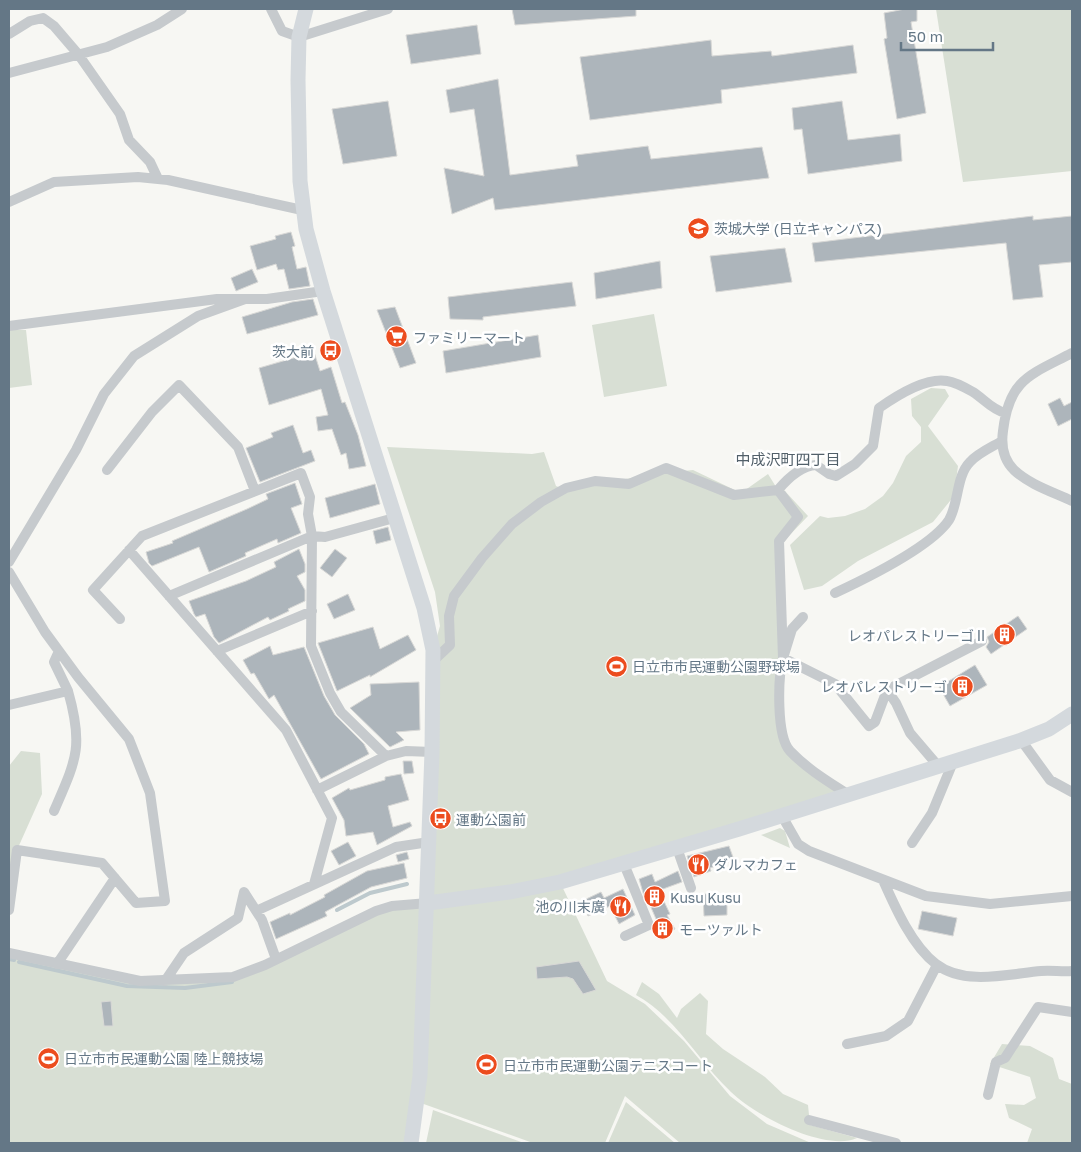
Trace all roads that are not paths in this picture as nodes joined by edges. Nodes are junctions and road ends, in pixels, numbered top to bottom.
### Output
1 (179, 9) edge
2 (272, 9) edge
3 (306, 9) edge
4 (388, 9) edge
5 (9, 34) edge
6 (299, 37) junction
7 (78, 54) junction
8 (9, 74) edge
9 (158, 179) junction
10 (9, 202) edge
11 (302, 210) junction
12 (323, 292) junction
13 (245, 299) junction
14 (9, 326) edge
15 (1072, 353) edge
16 (1005, 413) junction
17 (1002, 441) junction
18 (107, 470) dead end
19 (778, 490) junction
20 (255, 491) junction
21 (1072, 501) edge
22 (394, 518) junction
23 (312, 536) junction
24 (129, 550) junction
25 (9, 562) edge
26 (9, 572) edge
27 (836, 592) dead end
28 (169, 596) junction
29 (312, 611) junction
30 (804, 617) dead end
31 (120, 619) dead end
32 (982, 641) dead end
33 (59, 651) junction
34 (217, 651) junction
35 (783, 658) junction
36 (433, 661) junction
37 (887, 690) junction
38 (68, 691) junction
39 (9, 705) edge
40 (1072, 714) edge
41 (1021, 740) junction
42 (432, 752) junction
43 (386, 756) junction
44 (946, 765) junction
45 (317, 790) junction
46 (1072, 792) edge
47 (848, 795) junction
48 (54, 811) dead end
49 (782, 816) junction
50 (428, 842) junction
51 (912, 843) dead end
52 (677, 848) junction
53 (624, 864) junction
54 (115, 878) junction
55 (883, 880) junction
56 (314, 884) junction
57 (691, 888) dead end
58 (1072, 896) edge
59 (428, 903) junction
60 (9, 910) edge
61 (256, 911) junction
62 (625, 936) dead end
63 (9, 952) edge
64 (276, 959) junction
65 (57, 964) junction
66 (937, 965) junction
67 (1072, 971) edge
68 (165, 981) junction
69 (1072, 1012) edge
70 (847, 1044) dead end
71 (988, 1095) dead end
72 (809, 1120) dead end
73 (412, 1143) edge
74 (896, 1143) edge

1 - 7 street
2 - 6 street
3 - 6 street
4 - 6 street
5 - 7 street
6 - 11 street
7 - 8 street
7 - 9 street
9 - 10 street
9 - 11 street
11 - 12 street
12 - 13 street
12 - 22 street
13 - 14 street
13 - 25 street
15 - 16 street
16 - 17 street
16 - 19 street
17 - 21 street
17 - 27 street
18 - 20 street
19 - 35 street
19 - 36 street
20 - 23 street
20 - 24 street
22 - 23 street
22 - 36 street
23 - 28 street
23 - 29 street
24 - 28 street
24 - 31 street
26 - 33 street
28 - 34 street
29 - 34 street
29 - 43 street
30 - 35 street
32 - 37 street
33 - 38 street
33 - 54 street
34 - 45 street
35 - 37 street
35 - 47 street
36 - 42 street
37 - 44 street
38 - 39 street
38 - 48 street
40 - 41 street
41 - 44 street
41 - 46 street
42 - 43 street
42 - 50 street
43 - 45 street
44 - 47 street
44 - 51 street
45 - 56 street
47 - 49 street
49 - 52 street
49 - 55 street
50 - 56 street
50 - 59 street
52 - 53 street
52 - 57 street
53 - 59 street
53 - 62 street
54 - 60 street
54 - 65 street
55 - 58 street
55 - 66 street
56 - 61 street
59 - 64 street
59 - 73 street
61 - 64 street
61 - 68 street
63 - 65 street
64 - 68 street
65 - 68 street
66 - 67 street
66 - 70 street
69 - 71 street
72 - 74 street

